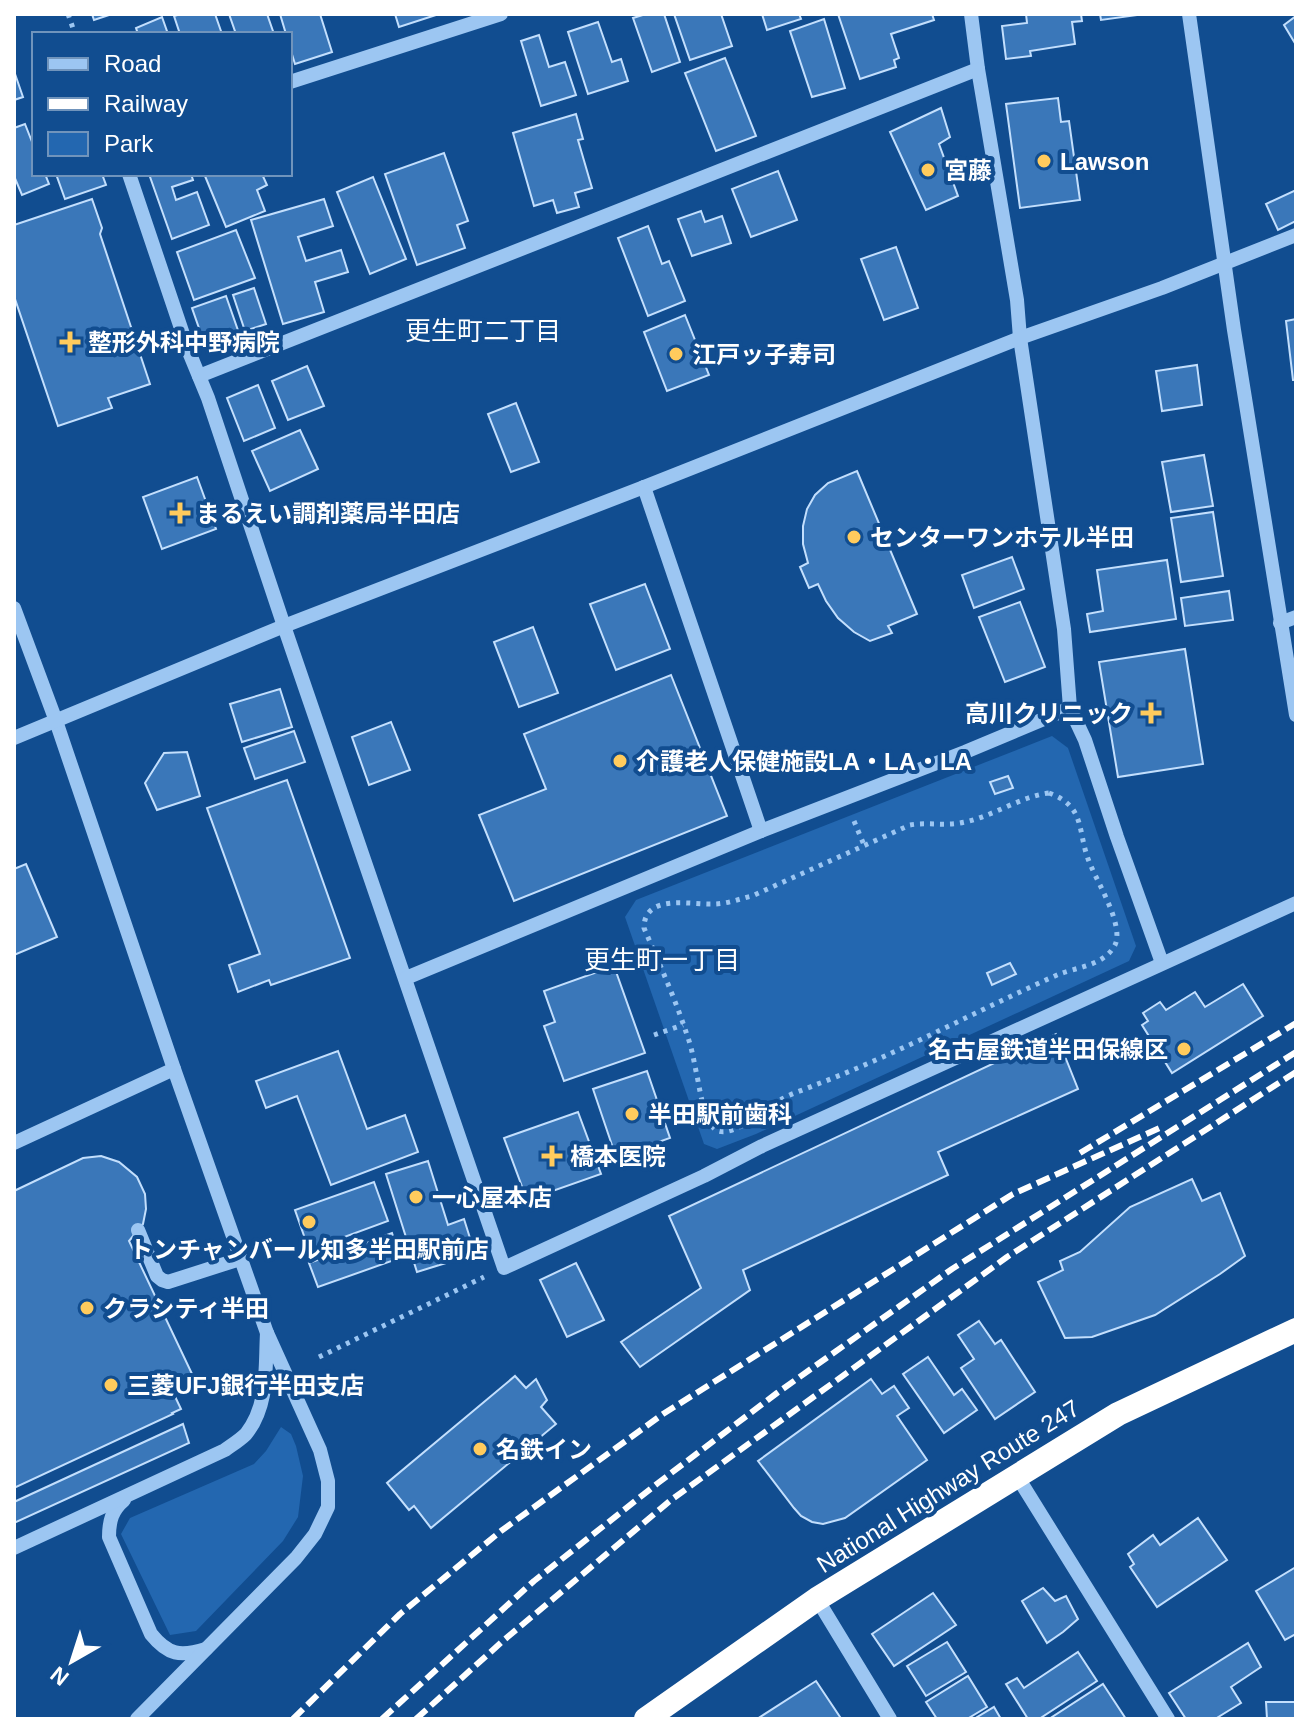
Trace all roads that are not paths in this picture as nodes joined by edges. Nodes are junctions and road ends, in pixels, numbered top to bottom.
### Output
1 (501, 14) edge
2 (971, 14) edge
3 (1189, 14) edge
4 (978, 69) junction
5 (292, 81) edge
6 (130, 176) edge
7 (1296, 235) edge
8 (1225, 265) junction
9 (1020, 338) junction
10 (199, 376) junction
11 (644, 487) junction
12 (14, 608) edge
13 (1296, 617) edge
14 (1280, 623) junction
15 (284, 626) junction
16 (1070, 708) junction
17 (1296, 715) edge
18 (56, 721) junction
19 (14, 738) edge
20 (761, 831) junction
21 (1296, 903) edge
22 (1162, 963) junction
23 (406, 978) junction
24 (174, 1069) junction
25 (14, 1143) edge
26 (138, 1230) dead end
27 (240, 1259) junction
28 (1296, 1330) edge
29 (267, 1333) junction
30 (1017, 1476) junction
31 (131, 1493) junction
32 (14, 1548) edge
33 (817, 1599) junction
34 (206, 1649) junction
35 (137, 1719) edge
36 (646, 1719) edge
37 (890, 1719) edge
38 (1168, 1719) edge

1 - 5 street
2 - 4 street
3 - 8 street
4 - 9 street
4 - 10 street
6 - 10 street
7 - 8 street
8 - 9 street
8 - 14 street
9 - 11 street
9 - 16 street
10 - 15 street
11 - 15 street
11 - 20 street
12 - 18 street
13 - 14 street
14 - 17 street
15 - 18 street
15 - 23 street
16 - 20 street
16 - 22 street
18 - 19 street
18 - 24 street
20 - 23 street
21 - 22 street
22 - 23 street
24 - 25 street
24 - 27 street
26 - 27 street
27 - 29 street
28 - 30 highway, National Highway Route 247
29 - 31 street
29 - 34 street
30 - 33 highway, National Highway Route 247
30 - 38 street
31 - 32 street
31 - 34 street
33 - 36 highway, National Highway Route 247
33 - 37 street
34 - 35 street

